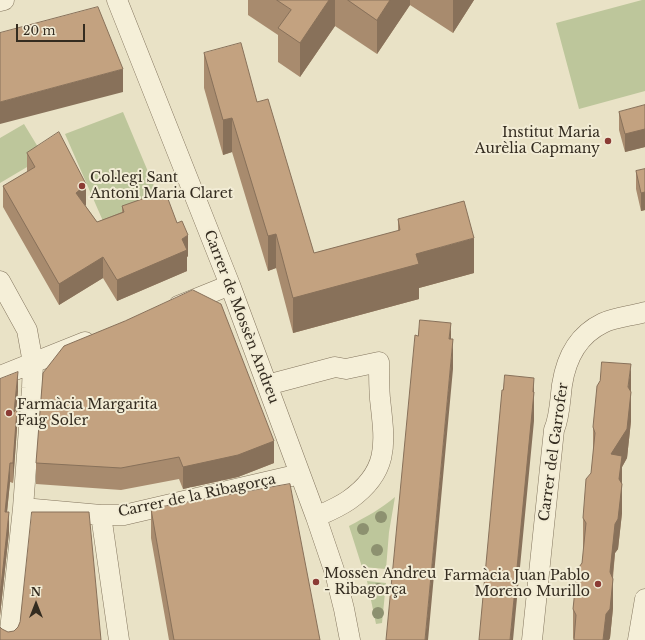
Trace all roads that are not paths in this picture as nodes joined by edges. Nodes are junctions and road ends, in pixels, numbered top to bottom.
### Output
1 (4, 0) edge
2 (117, 0) edge
3 (0, 1) edge
4 (0, 281) edge
5 (230, 285) junction
6 (164, 311) edge
7 (645, 312) edge
8 (98, 337) edge
9 (33, 363) junction
10 (0, 376) edge
11 (268, 385) junction
12 (300, 474) junction
13 (23, 508) junction
14 (101, 514) junction
15 (316, 517) junction
16 (645, 599) edge
17 (9, 640) edge
18 (119, 640) edge
19 (350, 640) edge
20 (532, 640) edge
21 (638, 640) edge

1 - 3 street
2 - 5 street, Carrer de Mossèn Andreu
4 - 9 street
5 - 6 street
5 - 11 street, Carrer de Mossèn Andreu
7 - 20 street, Carrer del Garrofer
8 - 9 street
9 - 10 street
9 - 13 street
11 - 12 street, Carrer de Mossèn Andreu
11 - 15 street
12 - 14 street, Carrer de la Ribagorça
12 - 15 street, Carrer de Mossèn Andreu
13 - 14 street, Carrer de la Ribagorça
13 - 17 street
14 - 18 street
15 - 19 street, Carrer de Mossèn Andreu
16 - 21 street

